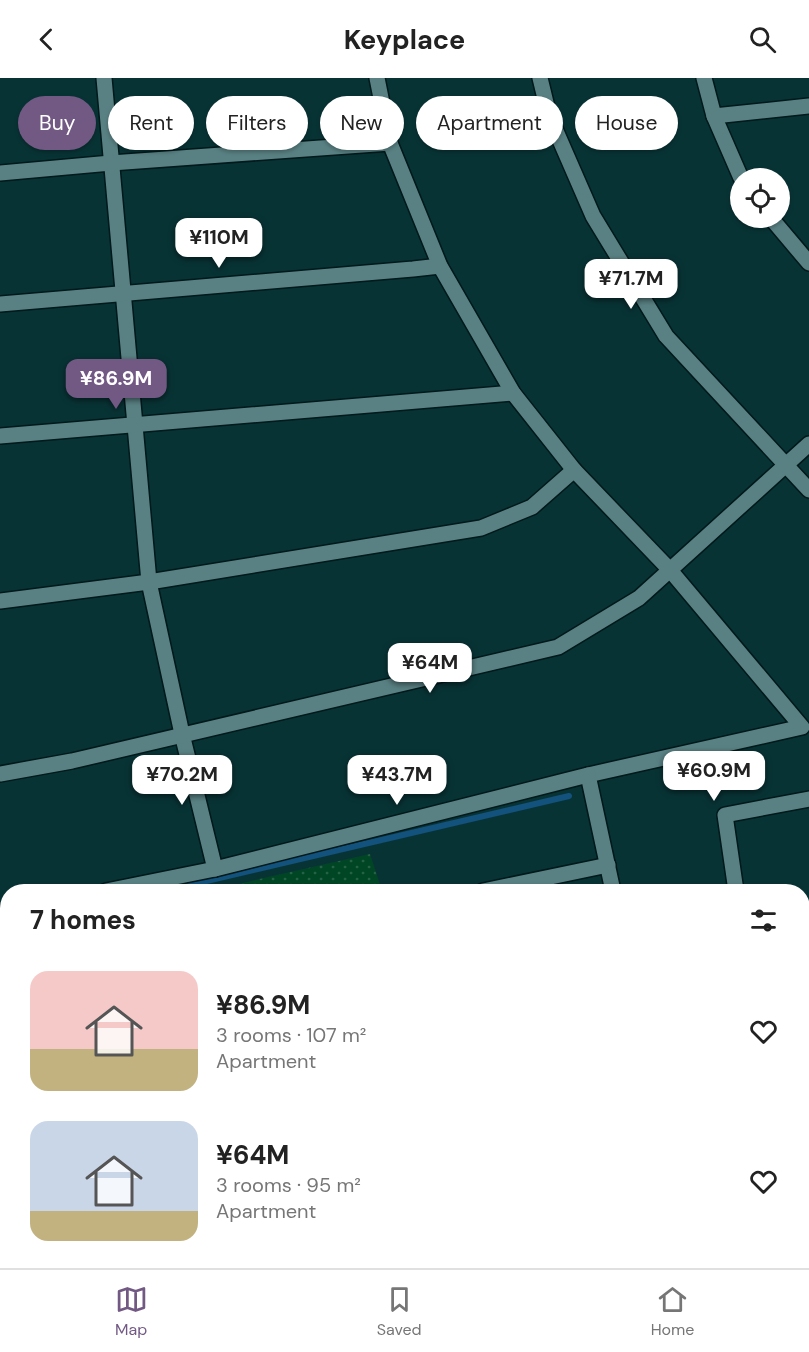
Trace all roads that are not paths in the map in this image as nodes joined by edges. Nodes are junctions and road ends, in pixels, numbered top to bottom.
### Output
1 (104, 78) edge
2 (377, 78) edge
3 (540, 78) edge
4 (704, 78) edge
5 (381, 96) edge
6 (809, 106) edge
7 (714, 116) junction
8 (320, 148) edge
9 (393, 150) edge
10 (111, 163) junction
11 (737, 168) edge
12 (0, 173) edge
13 (780, 228) edge
14 (806, 256) edge
15 (440, 266) junction
16 (122, 293) junction
17 (0, 304) edge
18 (513, 393) junction
19 (134, 425) junction
20 (0, 436) edge
21 (809, 444) edge
22 (786, 464) junction
23 (574, 470) junction
24 (809, 490) edge
25 (670, 570) junction
26 (148, 582) junction
27 (0, 601) edge
28 (182, 734) junction
29 (0, 774) edge
30 (588, 775) junction
31 (809, 800) edge
32 (608, 865) junction
33 (215, 869) junction
34 (141, 884) edge
35 (517, 884) edge
36 (612, 884) edge
37 (735, 884) edge

1 - 10 street
2 - 5 street
3 - 22 street
4 - 7 street
6 - 7 street
7 - 11 street
8 - 10 street
9 - 15 street
10 - 12 street
10 - 16 street
13 - 14 street
15 - 16 street
15 - 18 street
16 - 17 street
16 - 19 street
18 - 19 street
18 - 23 street
19 - 20 street
19 - 26 street
21 - 22 street
22 - 24 street
22 - 25 street
23 - 25 street
23 - 26 street
25 - 28 street
25 - 30 street
26 - 27 street
26 - 28 street
28 - 29 street
28 - 33 street
30 - 32 street
30 - 33 street
31 - 37 street
32 - 35 street
32 - 36 street
33 - 34 street

